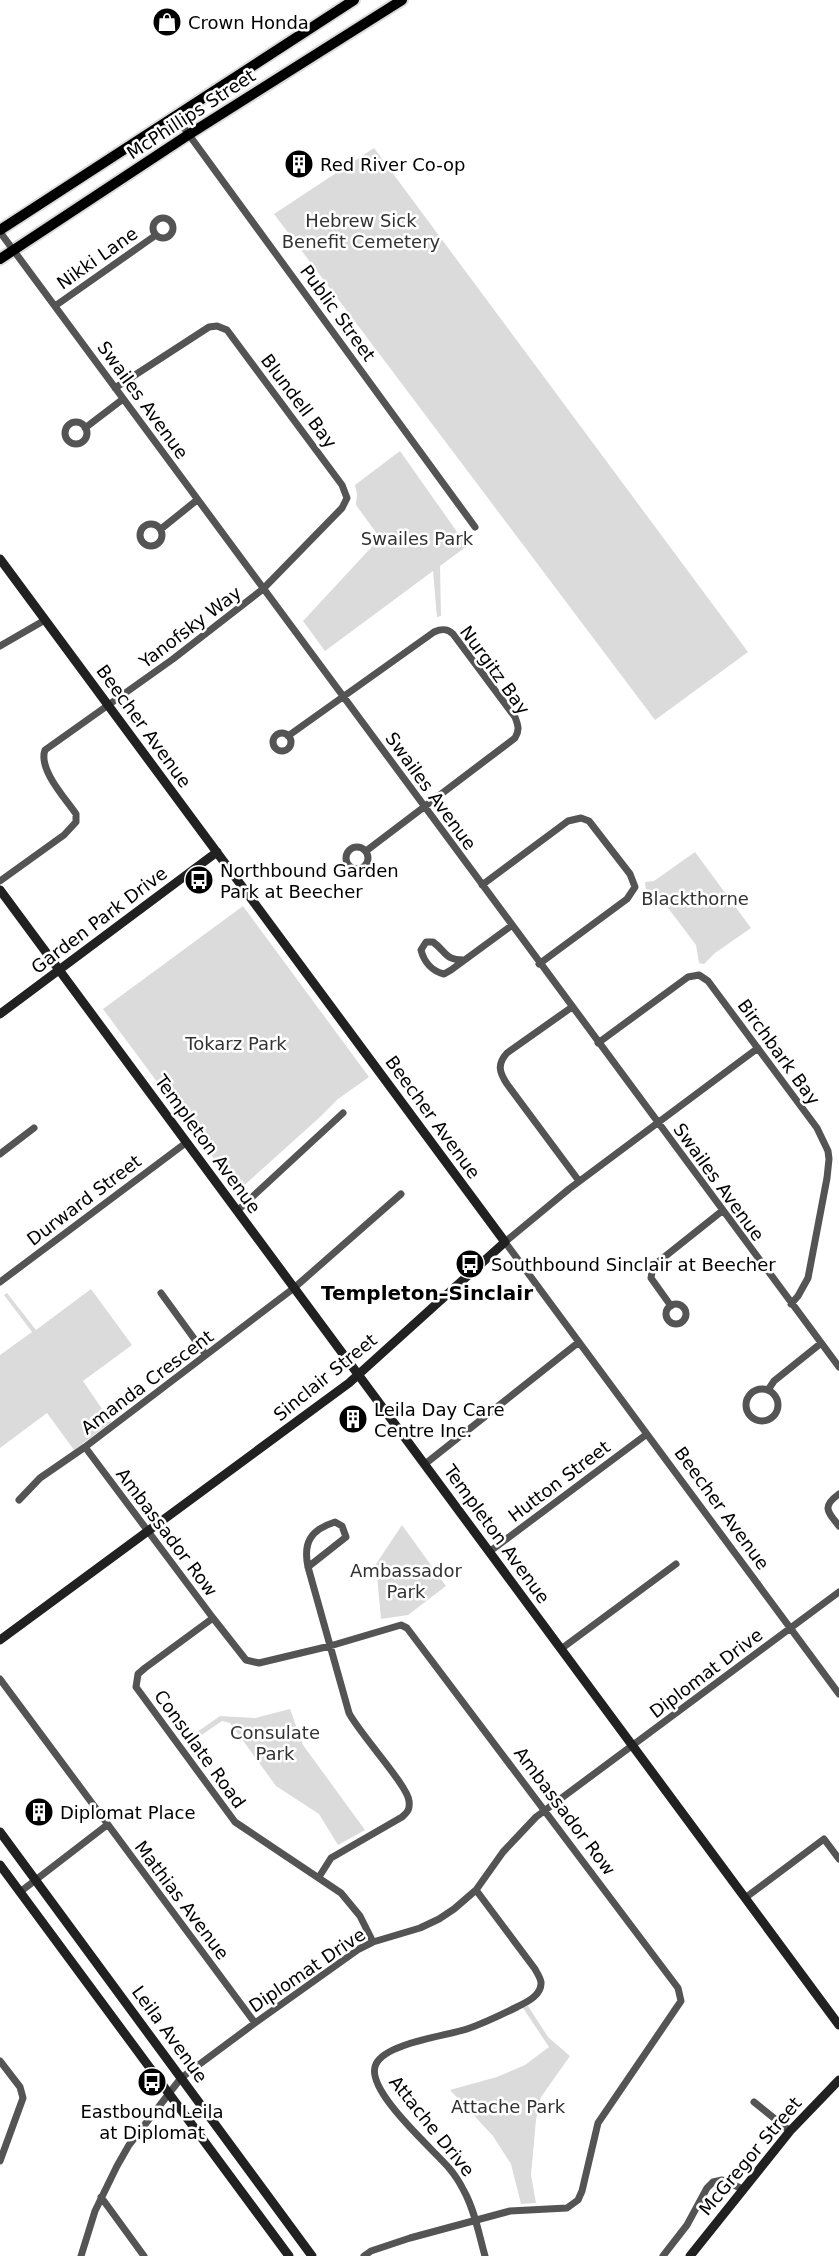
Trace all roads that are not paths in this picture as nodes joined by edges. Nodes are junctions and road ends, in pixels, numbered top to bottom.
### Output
1 (354, 0) edge
2 (402, 0) edge
3 (176, 117) junction
4 (188, 135) junction
5 (0, 231) edge
6 (156, 235) dead end
7 (13, 250) junction
8 (0, 259) edge
9 (55, 306) junction
10 (116, 388) junction
11 (123, 399) junction
12 (86, 428) dead end
13 (197, 500) junction
14 (476, 527) dead end
15 (161, 529) dead end
16 (0, 559) edge
17 (263, 589) junction
18 (45, 620) junction
19 (0, 646) edge
20 (343, 698) junction
21 (108, 706) junction
22 (288, 736) dead end
23 (424, 807) junction
24 (366, 851) dead end
25 (217, 852) junction
26 (0, 881) edge
27 (482, 885) junction
28 (0, 890) edge
29 (512, 926) junction
30 (464, 960) junction
31 (539, 964) junction
32 (59, 970) junction
33 (572, 1007) junction
34 (0, 1014) edge
35 (598, 1043) junction
36 (758, 1048) junction
37 (343, 1113) dead end
38 (657, 1124) junction
39 (34, 1128) dead end
40 (187, 1142) junction
41 (0, 1154) edge
42 (579, 1181) junction
43 (401, 1194) dead end
44 (237, 1211) junction
45 (722, 1211) junction
46 (505, 1242) junction
47 (0, 1271) edge
48 (3, 1280) edge
49 (294, 1288) junction
50 (161, 1293) dead end
51 (790, 1304) junction
52 (671, 1306) dead end
53 (579, 1342) junction
54 (820, 1344) junction
55 (206, 1355) junction
56 (839, 1367) edge
57 (359, 1375) junction
58 (768, 1390) junction
59 (647, 1434) junction
60 (86, 1447) junction
61 (425, 1464) junction
62 (839, 1494) edge
63 (20, 1500) dead end
64 (837, 1521) edge
65 (148, 1531) junction
66 (489, 1551) junction
67 (676, 1564) dead end
68 (308, 1567) junction
69 (839, 1592) edge
70 (213, 1618) junction
71 (791, 1629) junction
72 (0, 1640) edge
73 (330, 1646) junction
74 (561, 1649) junction
75 (0, 1678) edge
76 (839, 1694) edge
77 (633, 1746) junction
78 (545, 1809) junction
79 (106, 1825) junction
80 (0, 1832) edge
81 (839, 1859) edge
82 (0, 1865) edge
83 (319, 1877) junction
84 (36, 1879) junction
85 (476, 1890) junction
86 (20, 1892) junction
87 (745, 1898) junction
88 (373, 1942) junction
89 (255, 2023) junction
90 (838, 2024) edge
91 (839, 2033) edge
92 (0, 2061) edge
93 (839, 2070) edge
94 (181, 2078) junction
95 (839, 2080) edge
96 (835, 2087) edge
97 (170, 2093) junction
98 (754, 2102) dead end
99 (790, 2131) junction
100 (0, 2161) edge
101 (743, 2189) junction
102 (100, 2198) junction
103 (475, 2221) junction
104 (81, 2256) edge
105 (144, 2256) edge
106 (289, 2256) edge
107 (312, 2256) edge
108 (364, 2256) edge
109 (485, 2256) edge
110 (663, 2256) edge
111 (690, 2256) edge

1 - 3 main road, McPhillips Street
2 - 4 main road, McPhillips Street
3 - 4 street, Public Street
3 - 5 main road, McPhillips Street
4 - 7 main road, McPhillips Street
4 - 14 street, Public Street
5 - 7 street, Swailes Avenue
6 - 9 street, Nikki Lane
7 - 8 main road, McPhillips Street
7 - 9 street, Swailes Avenue
9 - 10 street, Swailes Avenue
10 - 11 street, Swailes Avenue
10 - 17 street, Blundell Bay
11 - 12 street
11 - 13 street, Swailes Avenue
13 - 15 street
13 - 17 street, Swailes Avenue
16 - 18 street, Beecher Avenue
17 - 20 street, Swailes Avenue
17 - 21 street, Yanofsky Way
18 - 19 street
18 - 21 street, Beecher Avenue
20 - 22 street
20 - 23 street, Swailes Avenue
20 - 23 street, Nurgitz Bay
21 - 25 street, Beecher Avenue
21 - 26 street, Yanofsky Way
23 - 24 street
23 - 27 street, Swailes Avenue
25 - 32 street, Garden Park Drive
25 - 46 street, Beecher Avenue
27 - 29 street, Swailes Avenue
27 - 31 street
28 - 32 street, Templeton Avenue
29 - 30 street
29 - 31 street, Swailes Avenue
30 - 30 street
31 - 33 street, Swailes Avenue
32 - 34 street, Garden Park Drive
32 - 40 street, Templeton Avenue
33 - 35 street, Swailes Avenue
33 - 42 street
35 - 36 street, Birchbark Bay
35 - 38 street, Swailes Avenue
36 - 38 street, Sinclair Street
36 - 51 street, Birchbark Bay
37 - 44 street
38 - 42 street, Sinclair Street
38 - 45 street, Swailes Avenue
39 - 41 street
40 - 44 street, Templeton Avenue
40 - 48 street, Durward Street
42 - 46 street, Sinclair Street
43 - 49 street, Amanda Crescent
44 - 49 street, Templeton Avenue
45 - 51 street, Swailes Avenue
45 - 52 street
46 - 53 street, Beecher Avenue
46 - 57 street, Sinclair Street
47 - 48 street
49 - 55 street, Amanda Crescent
49 - 57 street, Templeton Avenue
50 - 55 street
51 - 54 street, Swailes Avenue
53 - 59 street, Beecher Avenue
53 - 61 street
54 - 56 street, Swailes Avenue
54 - 58 street
55 - 60 street, Amanda Crescent
57 - 61 street, Templeton Avenue
57 - 65 street, Sinclair Street
58 - 58 street
59 - 66 street, Hutton Street
59 - 71 street, Beecher Avenue
60 - 63 street, Amanda Crescent
60 - 65 street, Ambassador Row
61 - 66 street, Templeton Avenue
62 - 64 street
65 - 70 street, Ambassador Row
65 - 72 street, Sinclair Street
66 - 74 street, Templeton Avenue
67 - 74 street
68 - 68 street
68 - 73 street
69 - 71 street, Diplomat Drive
70 - 73 street, Ambassador Row
70 - 83 street, Consulate Road
71 - 76 street, Beecher Avenue
71 - 77 street, Diplomat Drive
73 - 78 street, Ambassador Row
73 - 83 street
74 - 77 street, Templeton Avenue
75 - 79 street, Mathias Avenue
77 - 78 street, Diplomat Drive
77 - 87 street, Templeton Avenue
78 - 85 street, Diplomat Drive
78 - 103 street, Ambassador Row
79 - 84 street
79 - 89 street, Mathias Avenue
80 - 84 street, Leila Avenue
81 - 87 street
82 - 86 street, Leila Avenue
83 - 88 street, Consulate Road
84 - 86 street
84 - 94 street, Leila Avenue
85 - 88 street, Diplomat Drive
85 - 103 street, Attache Drive
86 - 97 street, Leila Avenue
87 - 90 street, Templeton Avenue
88 - 89 street, Diplomat Drive
89 - 94 street, Diplomat Drive
90 - 91 street
92 - 100 street
93 - 96 street
94 - 97 street, Diplomat Drive
94 - 107 street, Leila Avenue
95 - 96 street, McGregor Street
96 - 99 street, McGregor Street
97 - 102 street, Diplomat Drive
97 - 106 street, Leila Avenue
98 - 99 street
99 - 101 street, McGregor Street
101 - 110 street
101 - 111 street, McGregor Street
102 - 104 street, Diplomat Drive
102 - 105 street
103 - 108 street, Ambassador Row
103 - 109 street

